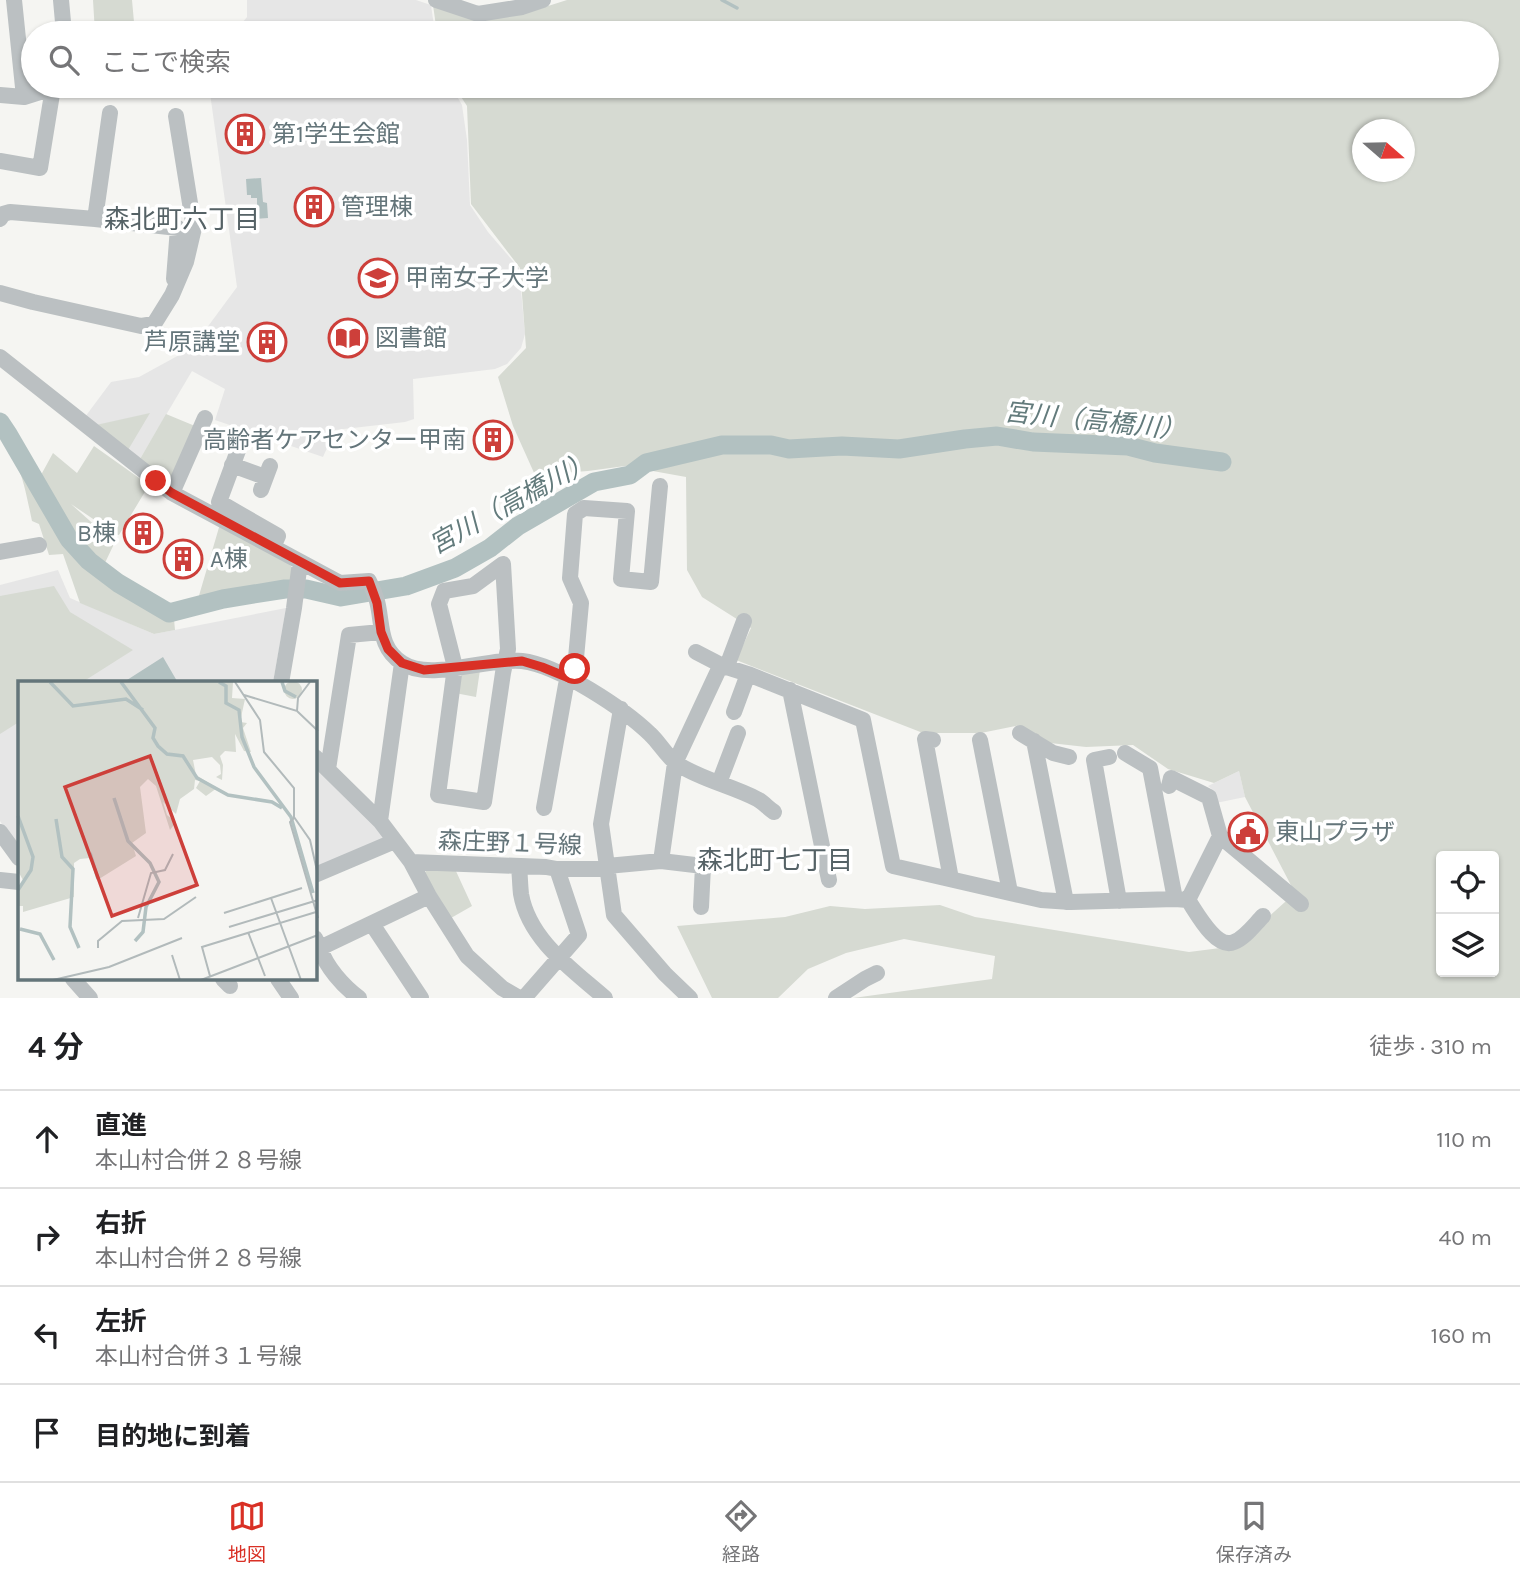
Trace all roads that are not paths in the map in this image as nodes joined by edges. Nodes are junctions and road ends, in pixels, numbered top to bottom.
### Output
1 (14, 0) edge
2 (61, 0) edge
3 (436, 0) edge
4 (543, 0) edge
5 (63, 21) edge
6 (21, 68) edge
7 (21, 97) edge
8 (1, 98) edge
9 (54, 98) edge
10 (110, 113) dead end
11 (176, 116) dead end
12 (0, 161) edge
13 (1, 216) edge
14 (95, 219) junction
15 (0, 293) edge
16 (172, 296) junction
17 (0, 357) edge
18 (205, 418) dead end
19 (243, 437) dead end
20 (232, 465) junction
21 (265, 478) dead end
22 (660, 486) dead end
23 (172, 493) junction
24 (39, 545) dead end
25 (273, 547) junction
26 (0, 552) edge
27 (300, 567) junction
28 (744, 621) dead end
29 (381, 632) junction
30 (696, 652) dead end
31 (505, 662) junction
32 (402, 663) junction
33 (725, 666) junction
34 (455, 667) junction
35 (748, 674) junction
36 (569, 678) junction
37 (281, 681) edge
38 (790, 690) junction
39 (621, 709) junction
40 (734, 712) dead end
41 (738, 733) dead end
42 (982, 739) dead end
43 (933, 740) dead end
44 (1069, 757) dead end
45 (317, 759) edge
46 (675, 763) junction
47 (328, 769) junction
48 (719, 783) junction
49 (1169, 786) dead end
50 (544, 808) dead end
51 (774, 812) dead end
52 (380, 821) junction
53 (0, 832) edge
54 (1220, 836) junction
55 (395, 841) junction
56 (18, 857) edge
57 (661, 861) junction
58 (411, 862) junction
59 (519, 867) junction
60 (607, 868) junction
61 (557, 869) junction
62 (317, 874) edge
63 (951, 879) junction
64 (0, 880) edge
65 (829, 880) dead end
66 (18, 882) edge
67 (1010, 892) junction
68 (429, 896) junction
69 (1181, 900) junction
70 (1119, 901) junction
71 (1066, 902) junction
72 (1301, 904) dead end
73 (701, 907) dead end
74 (1263, 916) dead end
75 (372, 924) junction
76 (317, 946) edge
77 (559, 957) junction
78 (871, 976) dead end
79 (75, 981) edge
80 (279, 981) edge
81 (90, 998) edge
82 (291, 998) edge
83 (359, 998) edge
84 (421, 998) edge
85 (521, 998) edge
86 (605, 998) edge
87 (690, 998) edge
88 (836, 998) edge

1 - 6 street
2 - 5 street
3 - 4 street
7 - 8 street
9 - 12 street
10 - 14 street
11 - 16 street
13 - 14 street
14 - 16 street
15 - 16 street
17 - 23 street
18 - 23 street
19 - 20 street
20 - 21 street
20 - 25 street
22 - 36 street
23 - 25 street
24 - 26 street
25 - 27 street
27 - 29 street
27 - 37 street
28 - 33 street
29 - 32 street
29 - 47 street
30 - 33 street
31 - 34 street
31 - 34 street
31 - 34 street
31 - 36 street
32 - 34 street
32 - 52 street
33 - 35 street
33 - 46 street
35 - 38 street
35 - 40 street
36 - 39 street
36 - 50 street
38 - 63 street
38 - 65 street
39 - 46 street
39 - 60 street
41 - 48 street
42 - 67 street
43 - 63 street
44 - 71 street
45 - 47 street
46 - 48 street
46 - 57 street
47 - 52 street
48 - 51 street
49 - 54 street
52 - 55 street
53 - 56 street
54 - 69 street
54 - 72 street
55 - 58 street
55 - 62 street
57 - 60 street, 森庄野１号線
57 - 73 street, 森庄野１号線
58 - 59 street, 森庄野１号線
58 - 68 street
59 - 61 street, 森庄野１号線
59 - 77 street
60 - 61 street, 森庄野１号線
60 - 87 street
61 - 77 street
63 - 67 street
64 - 66 street
67 - 71 street
68 - 75 street
68 - 85 street
69 - 70 street
69 - 70 street
69 - 74 street
70 - 71 street
75 - 76 street
75 - 84 street
76 - 83 street
77 - 85 street
77 - 86 street
78 - 88 street
79 - 81 street
80 - 82 street

